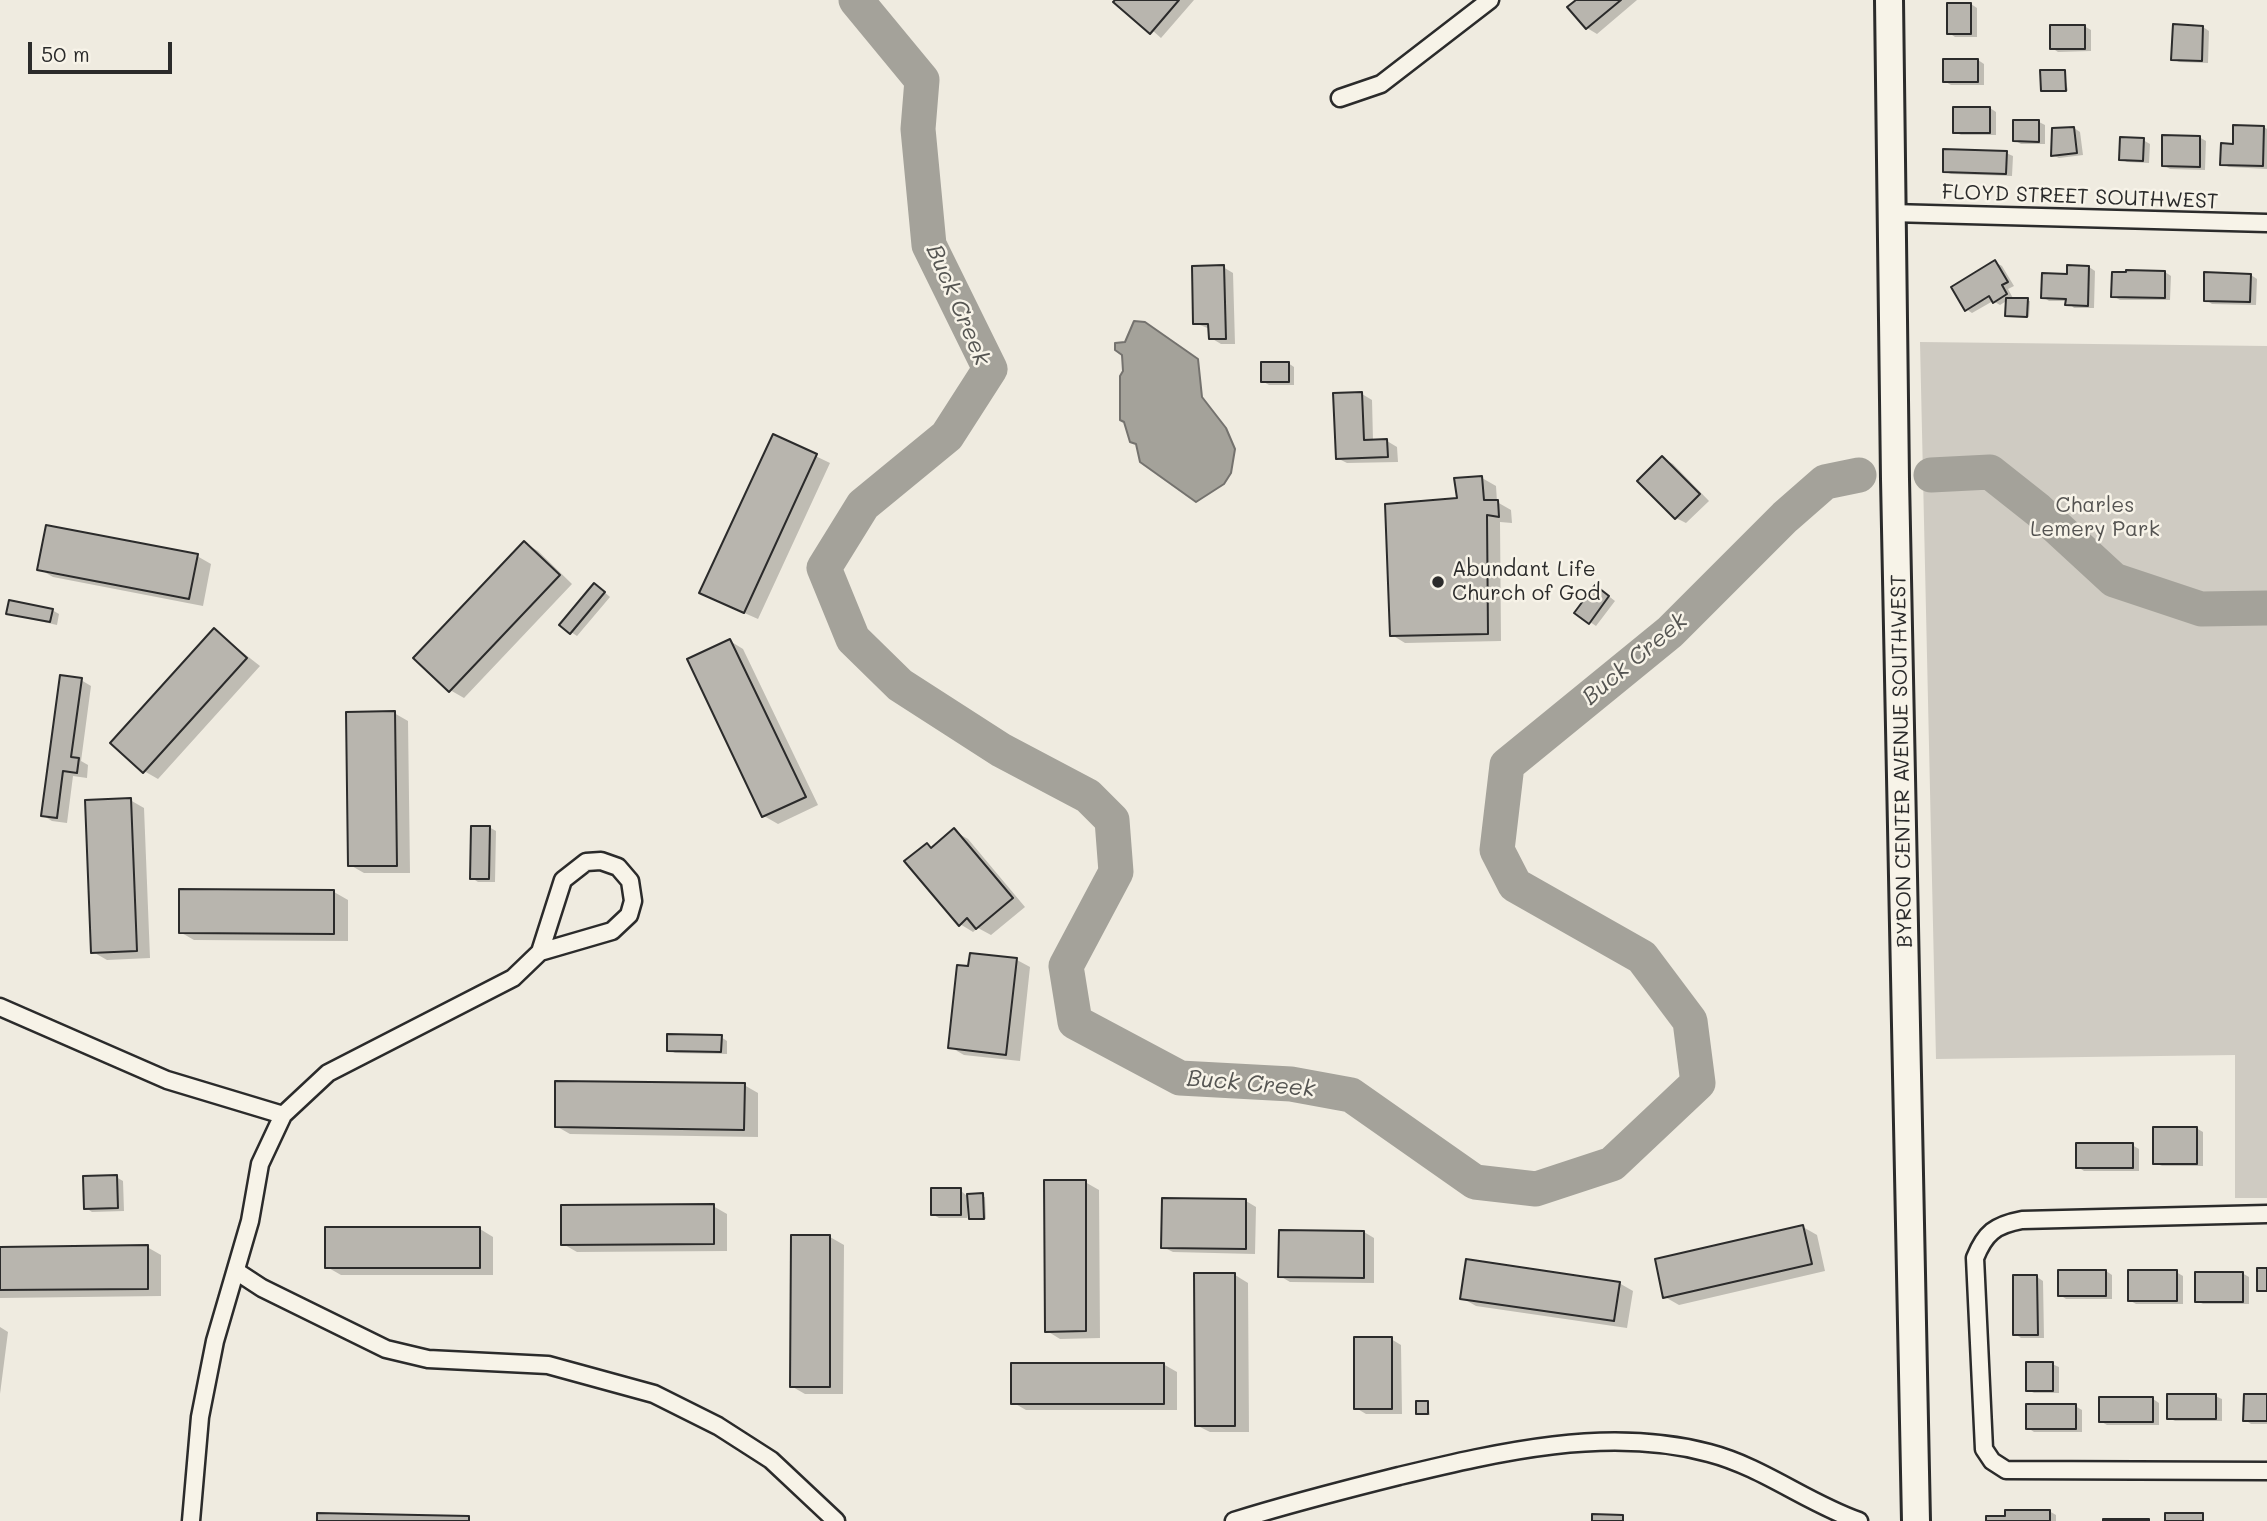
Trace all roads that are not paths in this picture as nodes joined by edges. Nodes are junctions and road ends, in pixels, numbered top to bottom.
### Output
1 (1490, 0) edge
2 (1889, 0) edge
3 (1340, 98) dead end
4 (1891, 213) junction
5 (2267, 223) edge
6 (540, 952) junction
7 (0, 1007) edge
8 (283, 1115) junction
9 (2267, 1214) edge
10 (236, 1271) junction
11 (2267, 1471) edge
12 (191, 1521) edge
13 (836, 1521) edge
14 (1234, 1521) edge
15 (1860, 1521) edge
16 (1916, 1521) edge

1 - 3 street
2 - 4 main road, BYRON CENTER AVENUE SOUTHWEST
4 - 5 street, FLOYD STREET SOUTHWEST
4 - 16 main road, BYRON CENTER AVENUE SOUTHWEST
6 - 6 street
6 - 8 street
7 - 8 street
8 - 10 street
9 - 11 street
10 - 12 street
10 - 13 street
14 - 15 street

